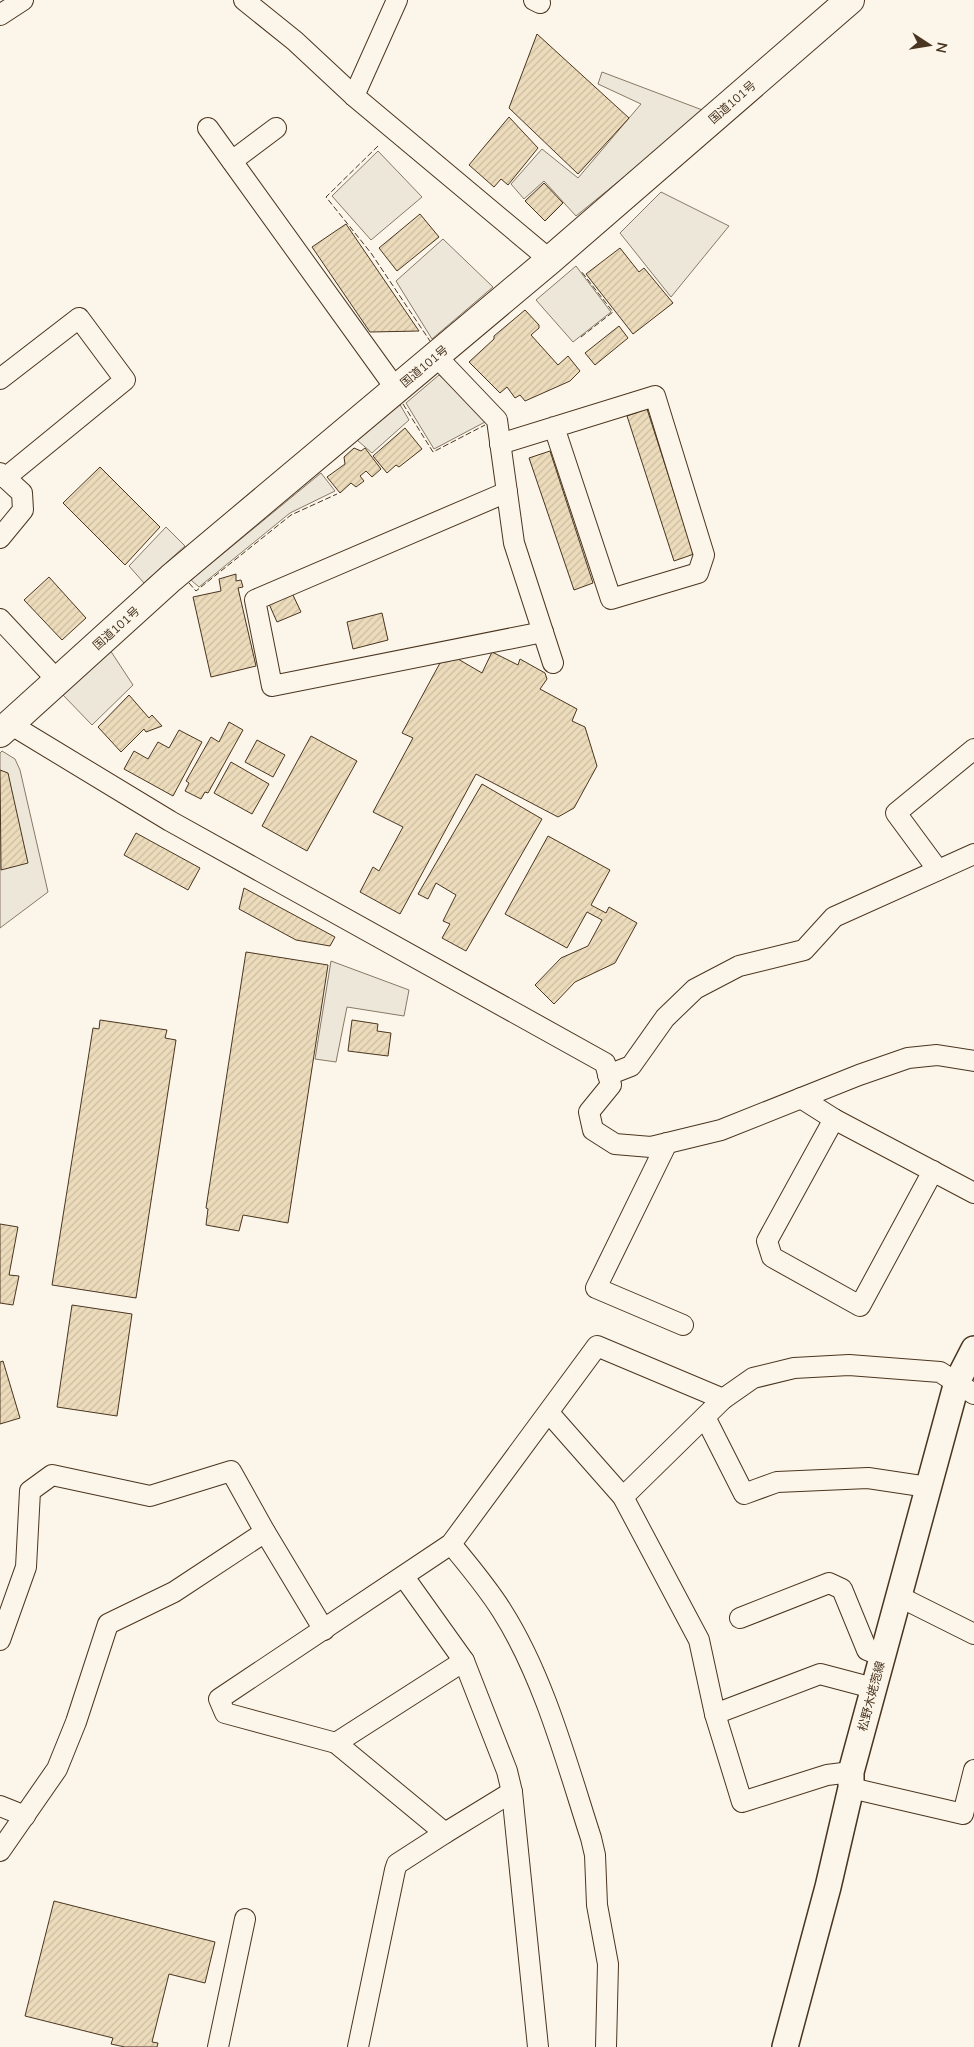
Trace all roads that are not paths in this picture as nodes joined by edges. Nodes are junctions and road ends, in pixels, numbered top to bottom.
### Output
1 (23, 0) edge
2 (244, 0) edge
3 (397, 0) edge
4 (850, 0) edge
5 (0, 15) edge
6 (354, 96) junction
7 (208, 128) dead end
8 (276, 128) dead end
9 (232, 161) junction
10 (550, 260) junction
11 (436, 356) junction
12 (0, 379) edge
13 (396, 389) junction
14 (554, 427) junction
15 (500, 444) junction
16 (3, 475) edge
17 (507, 492) junction
18 (0, 538) edge
19 (0, 619) edge
20 (543, 632) junction
21 (554, 663) dead end
22 (58, 681) junction
23 (5, 729) edge
24 (974, 749) edge
25 (974, 854) edge
26 (938, 870) junction
27 (974, 1061) edge
28 (608, 1075) junction
29 (801, 1098) junction
30 (834, 1119) junction
31 (668, 1143) junction
32 (933, 1171) junction
33 (974, 1193) edge
34 (683, 1325) dead end
35 (974, 1349) edge
36 (965, 1388) edge
37 (723, 1400) junction
38 (549, 1413) junction
39 (705, 1418) junction
40 (928, 1487) junction
41 (623, 1497) junction
42 (265, 1532) junction
43 (451, 1544) junction
44 (404, 1577) junction
45 (898, 1596) junction
46 (740, 1618) dead end
47 (324, 1630) junction
48 (974, 1634) edge
49 (0, 1640) edge
50 (882, 1656) junction
51 (464, 1661) junction
52 (873, 1688) junction
53 (715, 1714) junction
54 (336, 1743) junction
55 (974, 1770) edge
56 (851, 1780) junction
57 (512, 1792) junction
58 (0, 1806) edge
59 (26, 1816) junction
60 (445, 1833) junction
61 (0, 1851) edge
62 (246, 1919) dead end
63 (218, 2047) edge
64 (358, 2047) edge
65 (538, 2047) edge
66 (606, 2047) edge
67 (785, 2047) edge

1 - 5 street
2 - 6 street
3 - 6 street
4 - 10 highway, 国道101号
6 - 10 street
7 - 9 street
8 - 9 street
9 - 13 street
10 - 11 highway, 国道101号
11 - 13 highway, 国道101号
11 - 15 street
12 - 16 street
13 - 22 highway, 国道101号
14 - 14 street
14 - 15 street
15 - 17 street
16 - 18 street
17 - 20 street
17 - 20 street
19 - 22 street
20 - 21 street
22 - 23 highway, 国道101号
23 - 28 street
24 - 26 street
25 - 26 street
26 - 28 street
27 - 29 street
28 - 31 street
29 - 30 street
29 - 31 street
30 - 32 street
30 - 32 street
31 - 34 street
32 - 33 street
35 - 36 main road, 松野木姥萢線
36 - 37 street
36 - 40 main road, 松野木姥萢線
37 - 38 street
37 - 39 street
38 - 41 street
38 - 43 street
39 - 40 street
39 - 41 street
40 - 45 main road, 松野木姥萢線
41 - 53 street
42 - 47 street
42 - 49 street
42 - 59 street
43 - 44 street
43 - 66 street
44 - 47 street
44 - 51 street
45 - 48 street
45 - 50 main road, 松野木姥萢線
46 - 50 street
47 - 54 street
50 - 52 main road, 松野木姥萢線
51 - 54 street
51 - 57 street
52 - 53 street
52 - 56 main road, 松野木姥萢線
53 - 56 street
54 - 60 street
55 - 56 street
56 - 67 main road, 松野木姥萢線
57 - 60 street
57 - 65 street
58 - 59 street
59 - 61 street
60 - 64 street
62 - 63 street

